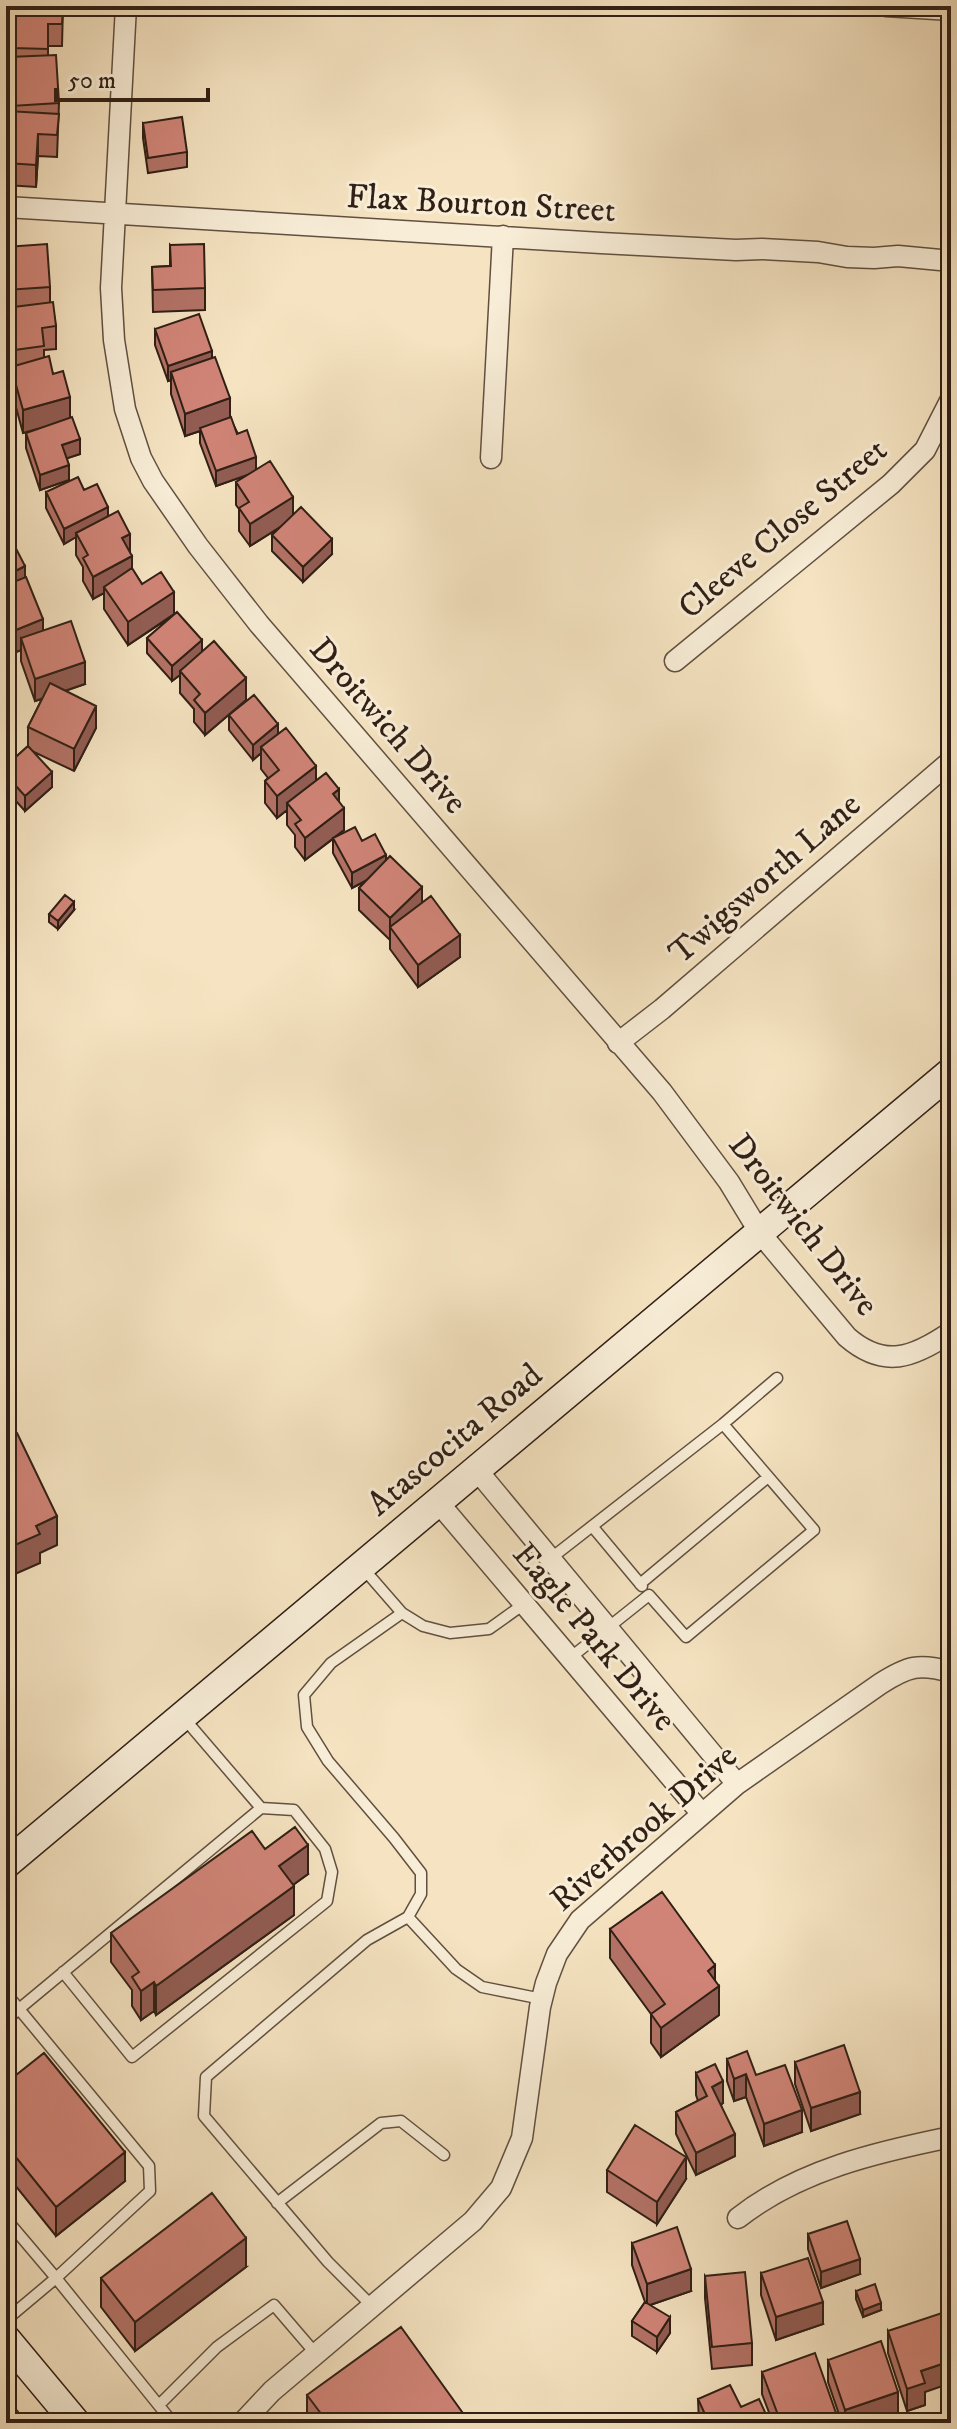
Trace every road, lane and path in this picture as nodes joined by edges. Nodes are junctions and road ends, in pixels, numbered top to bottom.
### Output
1 (126, 6) edge
2 (886, 6) edge
3 (951, 10) edge
4 (6, 207) edge
5 (113, 214) junction
6 (503, 236) junction
7 (951, 261) edge
8 (951, 399) edge
9 (491, 458) dead end
10 (675, 661) dead end
11 (951, 761) edge
12 (618, 1043) junction
13 (951, 1072) edge
14 (760, 1233) junction
15 (951, 1332) edge
16 (777, 1378) dead end
17 (723, 1424) junction
18 (476, 1469) junction
19 (768, 1477) junction
20 (437, 1501) junction
21 (592, 1526) junction
22 (550, 1559) junction
23 (360, 1566) junction
24 (640, 1584) junction
25 (649, 1595) junction
26 (524, 1604) junction
27 (402, 1613) junction
28 (608, 1628) junction
29 (570, 1658) junction
30 (951, 1672) edge
31 (182, 1716) junction
32 (737, 1784) junction
33 (261, 1808) junction
34 (702, 1814) junction
35 (6, 1864) edge
36 (408, 1917) junction
37 (63, 1972) junction
38 (6, 1993) edge
39 (542, 1999) junction
40 (19, 2009) junction
41 (6, 2020) edge
42 (951, 2137) edge
43 (444, 2155) dead end
44 (277, 2203) junction
45 (738, 2218) dead end
46 (6, 2219) edge
47 (56, 2278) junction
48 (372, 2306) junction
49 (6, 2320) edge
50 (6, 2339) edge
51 (316, 2354) junction
52 (159, 2405) junction
53 (76, 2423) edge
54 (173, 2423) edge
55 (242, 2423) edge

1 - 5 street, Droitwich Drive
2 - 3 street
4 - 5 street, Flax Bourton Street
5 - 6 street, Flax Bourton Street
5 - 12 street, Droitwich Drive
6 - 7 street, Flax Bourton Street
6 - 9 street
8 - 10 street, Cleeve Close Street
11 - 12 street, Twigsworth Lane
12 - 14 street, Droitwich Drive
13 - 14 main road, Atascocita Road
14 - 15 street, Droitwich Drive
14 - 18 main road, Atascocita Road
16 - 17 lane
17 - 19 lane
17 - 21 lane
18 - 20 main road, Atascocita Road
18 - 22 street, Eagle Park Drive
19 - 24 lane
19 - 25 lane
20 - 23 main road, Atascocita Road
20 - 26 street, Eagle Park Drive
21 - 22 lane
21 - 24 lane
22 - 28 street, Eagle Park Drive
23 - 27 lane
23 - 31 main road, Atascocita Road
24 - 25 lane
25 - 28 lane
26 - 27 lane
26 - 29 street, Eagle Park Drive
27 - 36 lane
28 - 29 lane
28 - 32 street, Eagle Park Drive
29 - 34 street, Eagle Park Drive
30 - 32 street, Riverbrook Drive
31 - 33 lane
31 - 35 main road, Atascocita Road
32 - 34 street, Riverbrook Drive
33 - 37 lane
33 - 37 lane
34 - 39 street, Riverbrook Drive
36 - 39 lane
36 - 44 lane
37 - 40 lane
38 - 40 lane
39 - 48 street, Riverbrook Drive
40 - 41 lane
40 - 47 lane
42 - 45 street
43 - 44 lane
44 - 48 lane
46 - 47 lane
47 - 49 lane
47 - 52 lane
48 - 51 street, Riverbrook Drive
50 - 53 main road
51 - 52 lane
51 - 55 street, Riverbrook Drive
52 - 54 lane

